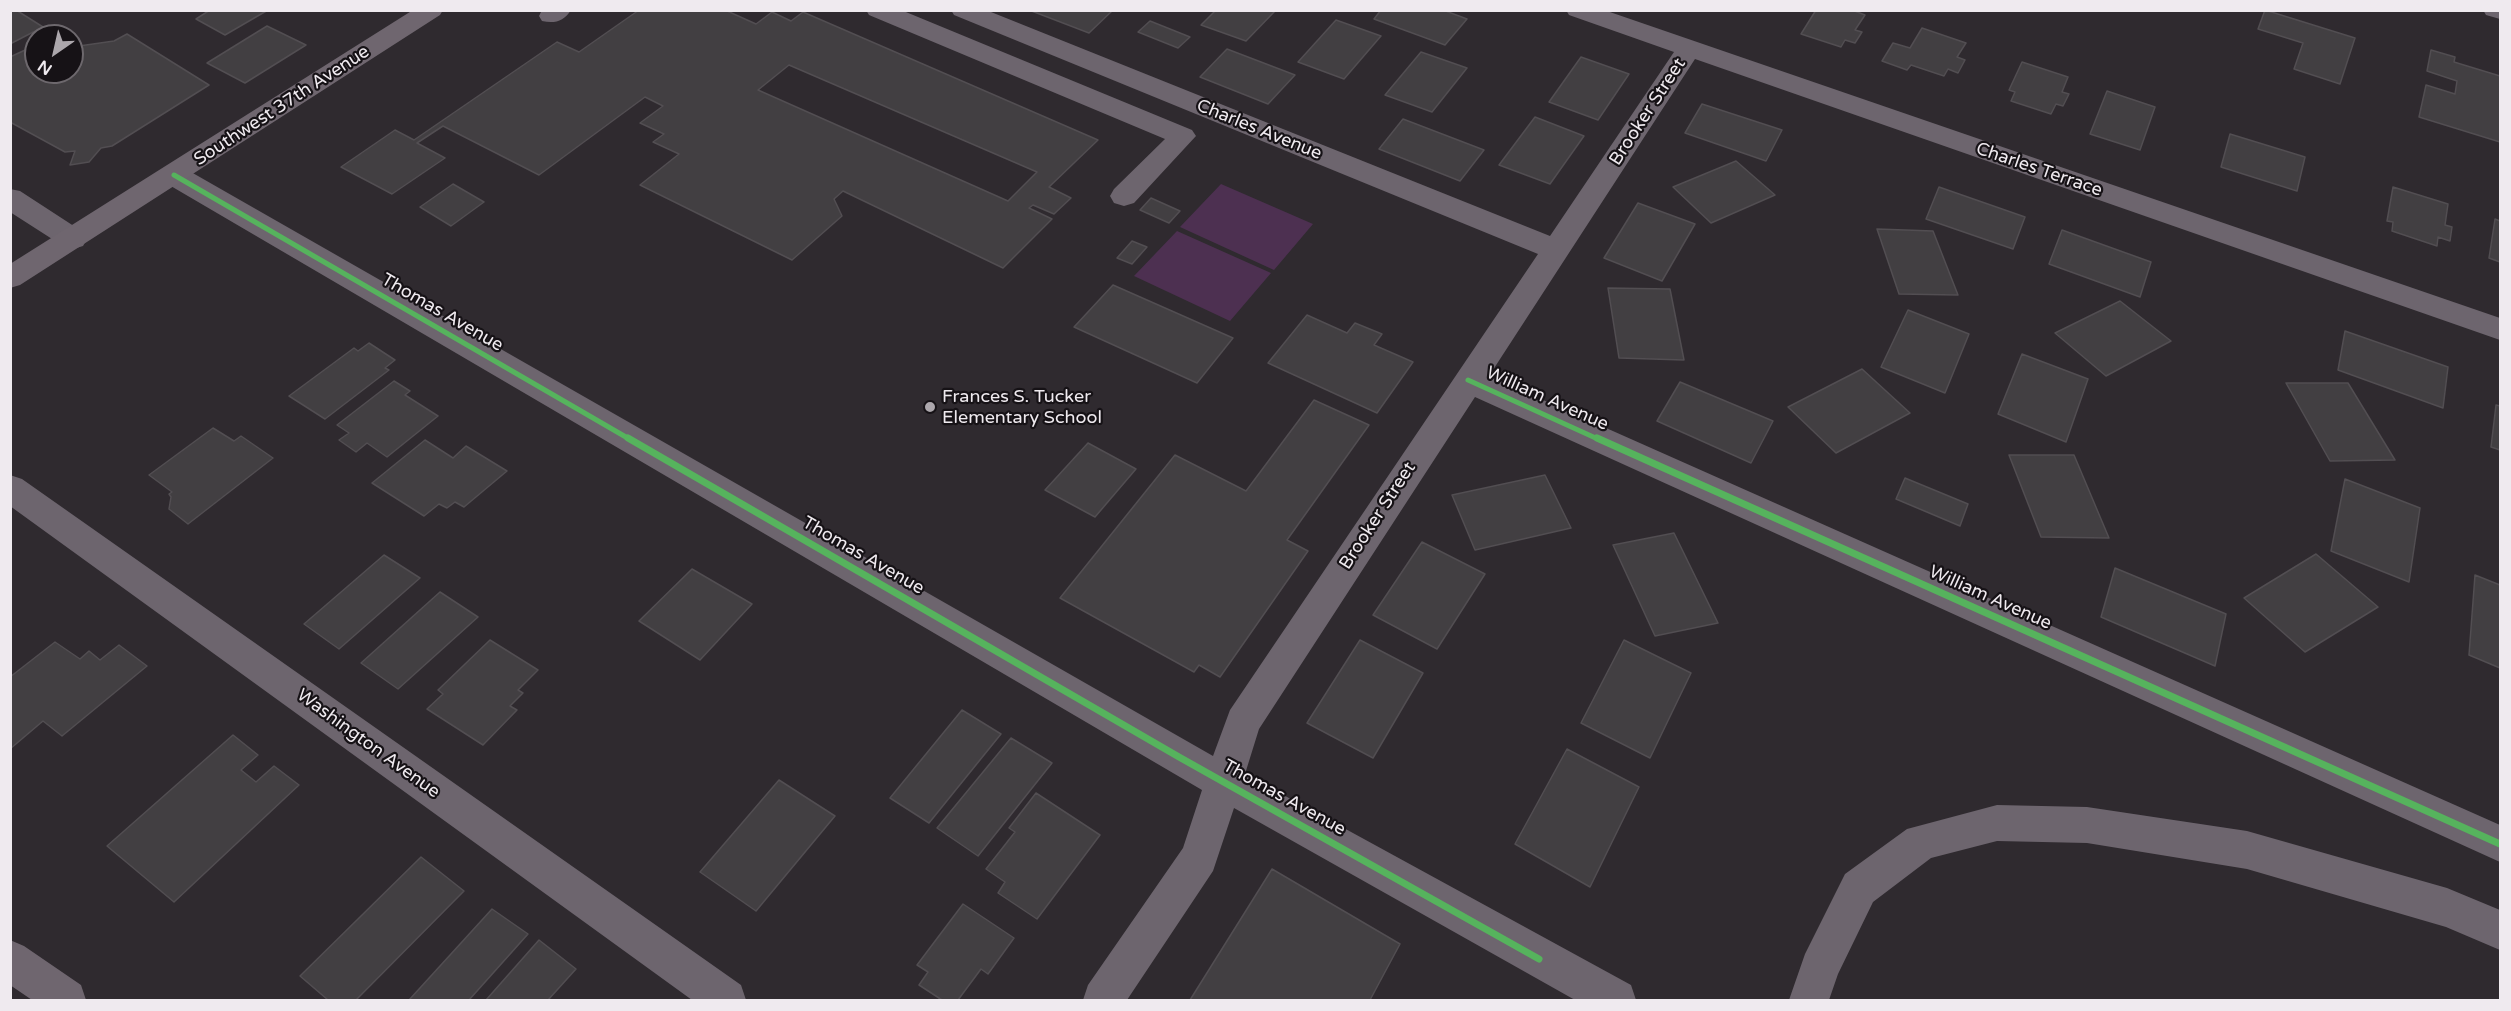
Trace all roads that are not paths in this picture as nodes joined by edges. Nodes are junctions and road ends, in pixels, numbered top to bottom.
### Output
1 (431, 10) edge
2 (878, 10) edge
3 (963, 10) edge
4 (1578, 10) edge
5 (2494, 10) edge
6 (2500, 12) edge
7 (1689, 49) junction
8 (174, 175) junction
9 (1124, 196) dead end
10 (10, 198) edge
11 (73, 239) junction
12 (1556, 250) junction
13 (10, 278) edge
14 (2500, 329) edge
15 (1468, 380) junction
16 (16, 499) edge
17 (1224, 782) junction
18 (2500, 844) edge
19 (2500, 930) edge
20 (10, 960) edge
21 (66, 1000) edge
22 (726, 1000) edge
23 (1103, 1000) edge
24 (1616, 1000) edge
25 (1809, 1000) edge

1 - 8 main road, Southwest 37th Avenue
2 - 9 street
3 - 12 street, Charles Avenue
4 - 7 street, Charles Terrace
5 - 6 street
7 - 12 street, Brooker Street
7 - 14 street, Charles Terrace
8 - 11 main road, Southwest 37th Avenue
8 - 17 street, Thomas Avenue
10 - 11 street
11 - 13 main road, Southwest 37th Avenue
12 - 15 street, Brooker Street
15 - 17 street, Brooker Street
15 - 18 street, William Avenue
16 - 22 street, Washington Avenue
17 - 23 street, Brooker Street
17 - 24 street, Thomas Avenue
19 - 25 street
20 - 21 main road

